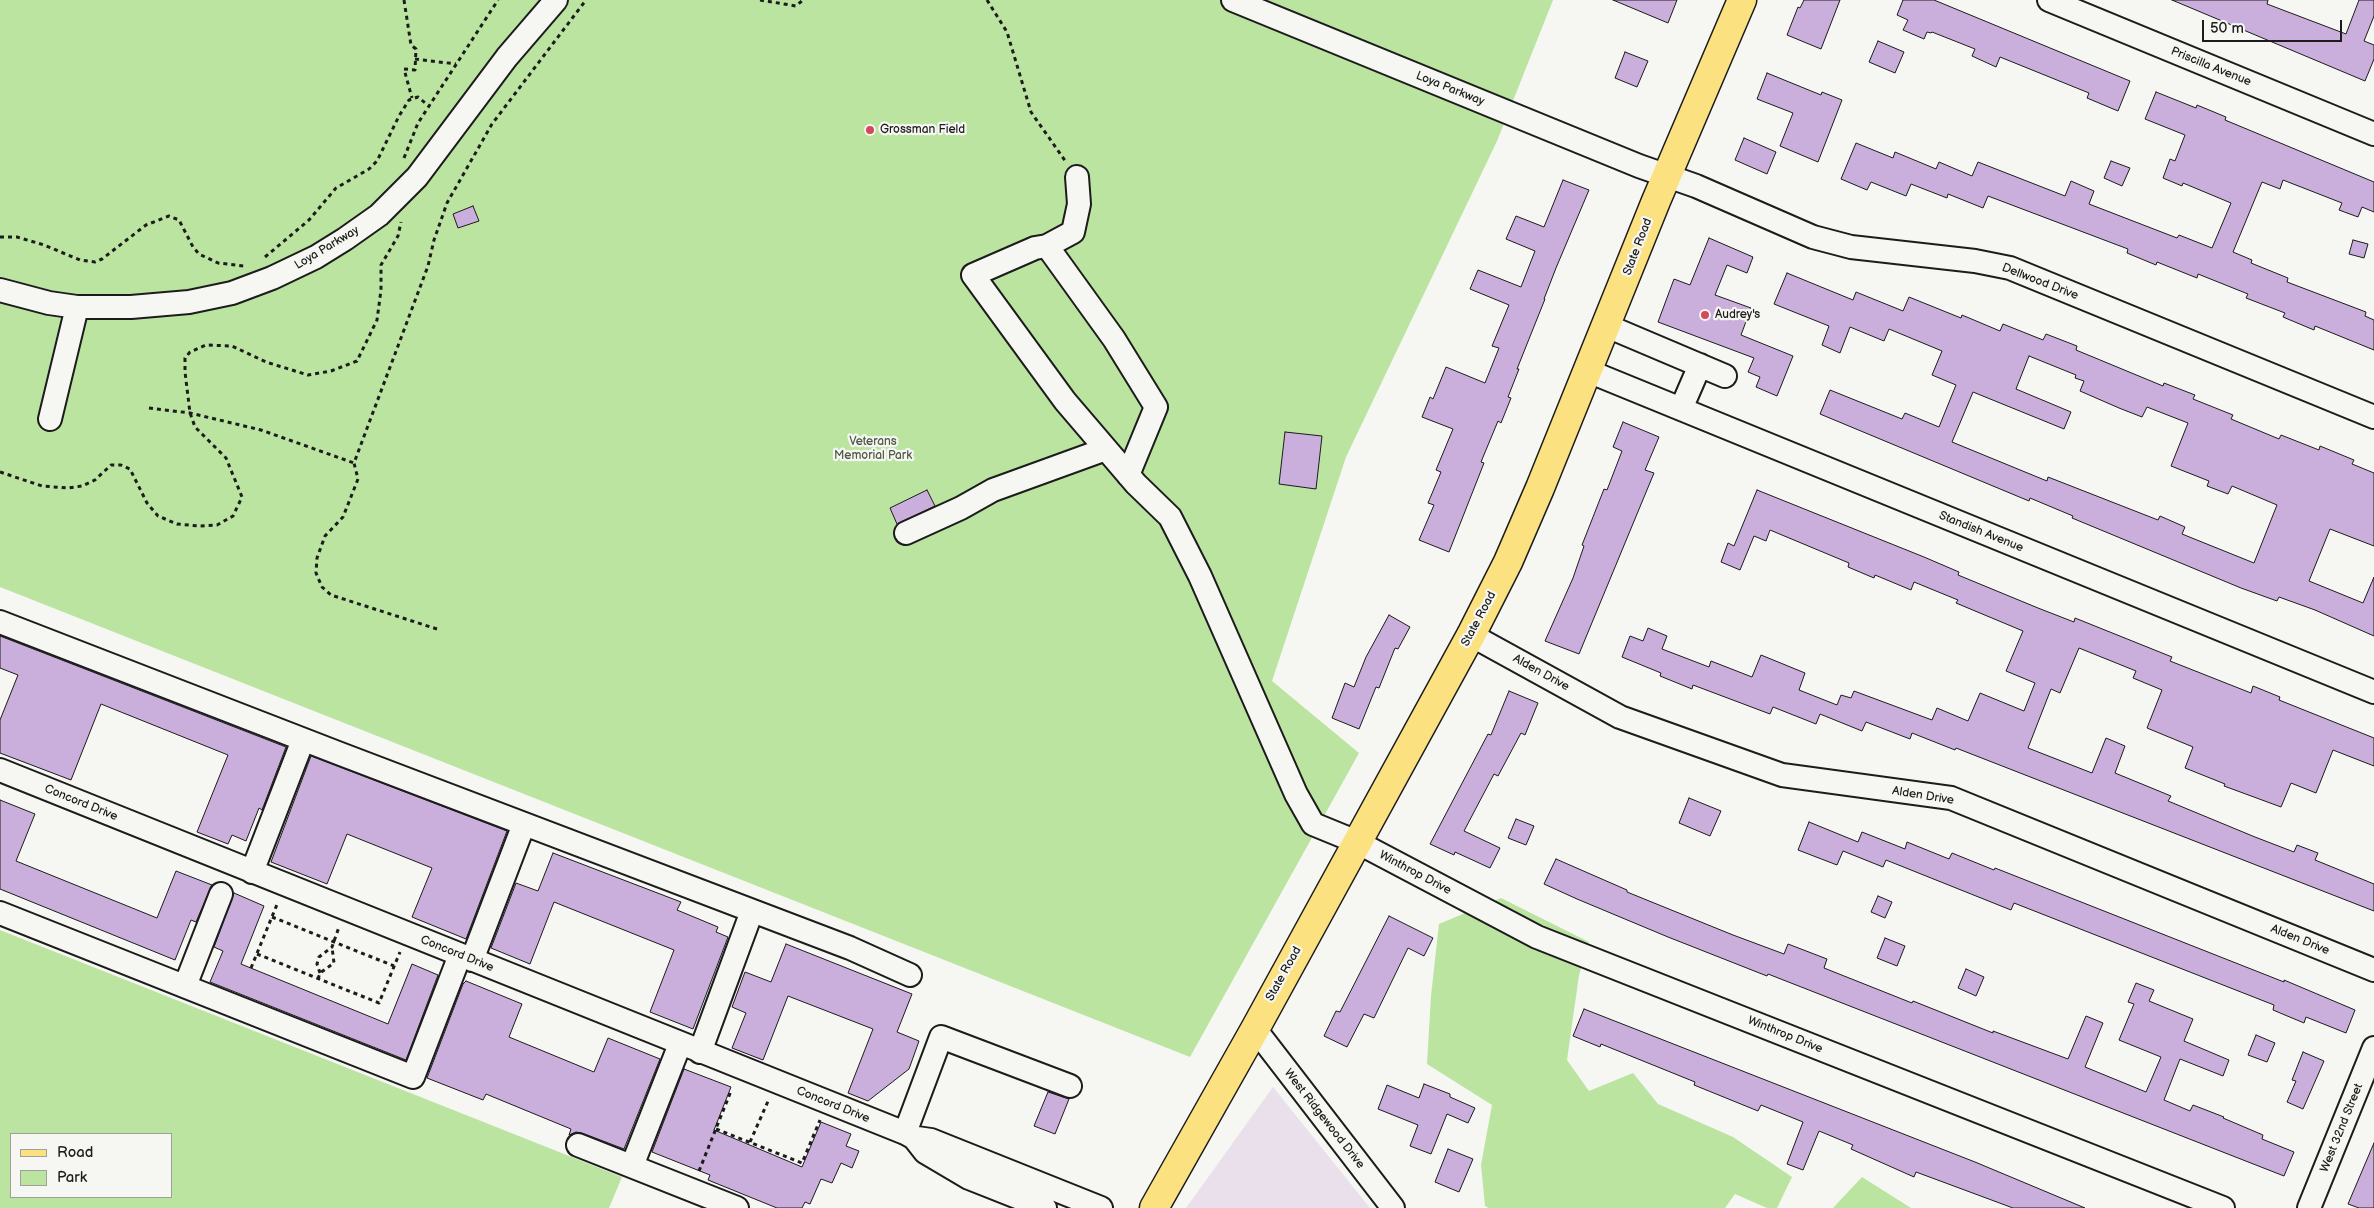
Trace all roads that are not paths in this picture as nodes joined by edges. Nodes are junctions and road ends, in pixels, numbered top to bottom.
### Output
1 (556, 0) edge
2 (1233, 0) edge
3 (1742, 0) edge
4 (2049, 0) edge
5 (2374, 134) edge
6 (1077, 176) road end
7 (1668, 176) junction
8 (1047, 246) junction
9 (0, 290) edge
10 (77, 307) junction
11 (1607, 326) junction
12 (1700, 365) junction
13 (1588, 371) junction
14 (1725, 376) dead end
15 (1682, 409) junction
16 (2374, 417) edge
17 (50, 418) dead end
18 (1106, 449) junction
19 (1128, 475) junction
20 (906, 533) dead end
21 (0, 622) edge
22 (1471, 635) junction
23 (2374, 692) edge
24 (303, 740) junction
25 (0, 770) edge
26 (524, 824) junction
27 (1357, 842) junction
28 (252, 872) junction
29 (221, 894) dead end
30 (752, 911) junction
31 (0, 913) edge
32 (466, 958) junction
33 (2374, 970) edge
34 (910, 975) dead end
35 (185, 986) junction
36 (1255, 1029) junction
37 (680, 1044) junction
38 (2374, 1048) edge
39 (700, 1052) junction
40 (1070, 1086) dead end
41 (909, 1136) junction
42 (578, 1145) dead end
43 (632, 1166) junction
44 (737, 1208) edge
45 (1045, 1208) edge
46 (1101, 1208) edge
47 (1154, 1208) edge
48 (1393, 1208) edge
49 (2223, 1208) edge
50 (2310, 1208) edge

1 - 10 street, Loya Parkway
2 - 7 street, Loya Parkway
3 - 7 main road, State Road
4 - 5 street, Priscilla Avenue
6 - 8 street
7 - 11 main road, State Road
7 - 16 street, Dellwood Drive
8 - 18 street, Winthrop Drive
8 - 19 street
9 - 10 street, Loya Parkway
10 - 17 street
11 - 12 street
11 - 13 main road, State Road
12 - 14 street
12 - 15 street
13 - 15 street, Standish Avenue
13 - 22 main road, State Road
15 - 23 street, Standish Avenue
18 - 19 street, Winthrop Drive
18 - 20 street
19 - 27 street, Winthrop Drive
21 - 24 street
22 - 27 main road, State Road
22 - 33 street, Alden Drive
24 - 26 street
24 - 28 street
25 - 28 street, Concord Drive
26 - 30 street
26 - 32 street
27 - 36 main road, State Road
27 - 49 street, Winthrop Drive
28 - 32 street, Concord Drive
29 - 35 street
30 - 34 street
30 - 39 street
31 - 35 street
32 - 35 street
32 - 37 street, Concord Drive
36 - 47 main road, State Road
36 - 48 street, West Ridgewood Drive
37 - 39 street, Concord Drive
37 - 43 street
38 - 50 street, West 32nd Street
39 - 41 street, Concord Drive
40 - 41 street
41 - 45 street, Concord Drive
41 - 46 street, Concord Drive
42 - 43 street
43 - 44 street

